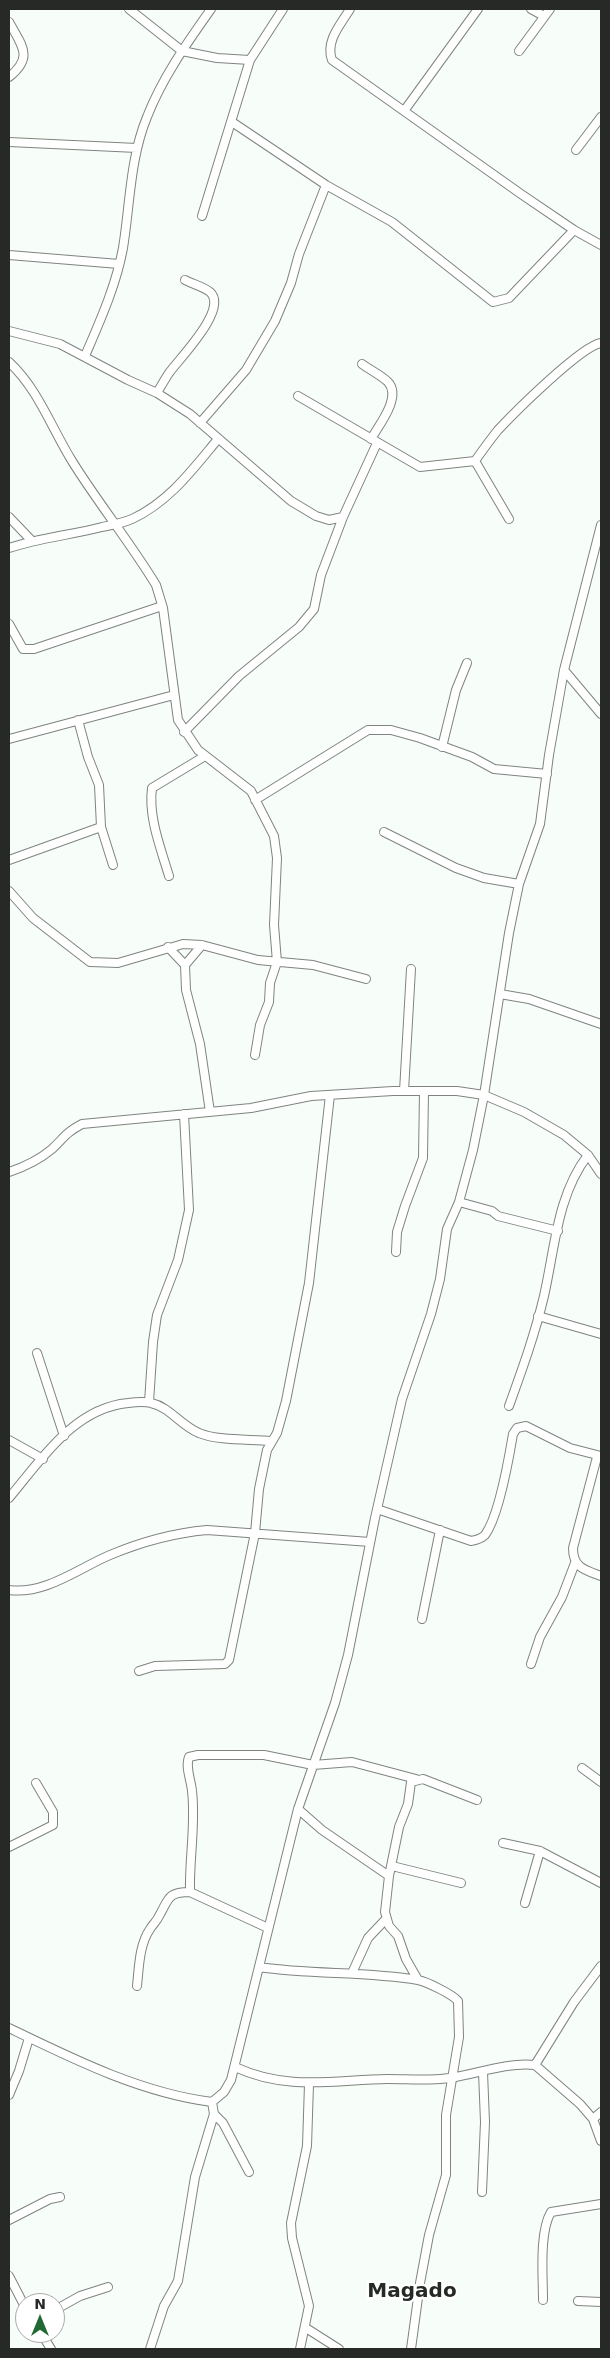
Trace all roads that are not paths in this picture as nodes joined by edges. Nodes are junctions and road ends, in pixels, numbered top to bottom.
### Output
1 (129, 9) edge
2 (211, 9) edge
3 (283, 9) edge
4 (350, 9) edge
5 (478, 9) edge
6 (531, 9) edge
7 (550, 9) edge
8 (544, 16) junction
9 (9, 22) edge
10 (182, 51) junction
11 (519, 51) dead end
12 (250, 60) junction
13 (9, 77) edge
14 (404, 111) junction
15 (601, 117) edge
16 (232, 122) junction
17 (9, 142) edge
18 (137, 148) junction
19 (576, 150) dead end
20 (326, 185) junction
21 (202, 216) dead end
22 (574, 230) junction
23 (601, 245) edge
24 (9, 255) edge
25 (119, 264) junction
26 (185, 280) dead end
27 (9, 331) edge
28 (601, 344) edge
29 (85, 356) junction
30 (9, 362) edge
31 (362, 364) dead end
32 (158, 393) junction
33 (298, 396) dead end
34 (200, 423) junction
35 (218, 439) junction
36 (374, 441) junction
37 (474, 461) junction
38 (9, 517) edge
39 (343, 517) junction
40 (509, 519) dead end
41 (115, 524) junction
42 (601, 525) edge
43 (32, 541) junction
44 (9, 548) edge
45 (162, 606) junction
46 (9, 624) edge
47 (467, 663) dead end
48 (564, 670) junction
49 (174, 695) junction
50 (601, 714) edge
51 (78, 720) junction
52 (184, 732) junction
53 (9, 738) edge
54 (442, 747) junction
55 (205, 756) junction
56 (547, 774) junction
57 (255, 800) junction
58 (101, 826) junction
59 (384, 832) dead end
60 (9, 860) edge
61 (113, 865) dead end
62 (169, 876) dead end
63 (519, 884) junction
64 (9, 891) edge
65 (202, 945) junction
66 (168, 948) junction
67 (277, 962) junction
68 (185, 966) junction
69 (411, 969) dead end
70 (366, 979) dead end
71 (500, 994) junction
72 (601, 1024) edge
73 (255, 1055) dead end
74 (404, 1091) junction
75 (424, 1091) junction
76 (330, 1095) junction
77 (484, 1095) junction
78 (210, 1112) junction
79 (184, 1114) junction
80 (588, 1155) junction
81 (9, 1172) edge
82 (601, 1174) edge
83 (459, 1202) junction
84 (558, 1231) junction
85 (396, 1252) dead end
86 (538, 1316) junction
87 (601, 1334) edge
88 (37, 1353) dead end
89 (149, 1402) junction
90 (509, 1406) dead end
91 (64, 1436) junction
92 (9, 1440) edge
93 (271, 1440) junction
94 (599, 1457) edge
95 (43, 1459) junction
96 (9, 1498) edge
97 (377, 1509) junction
98 (440, 1530) junction
99 (256, 1533) junction
100 (370, 1542) junction
101 (575, 1563) junction
102 (601, 1576) edge
103 (9, 1590) edge
104 (422, 1619) dead end
105 (531, 1664) dead end
106 (139, 1671) dead end
107 (312, 1765) junction
108 (582, 1768) dead end
109 (416, 1779) junction
110 (601, 1782) edge
111 (36, 1783) dead end
112 (477, 1800) dead end
113 (298, 1809) junction
114 (504, 1843) dead end
115 (9, 1847) edge
116 (540, 1851) junction
117 (392, 1866) junction
118 (389, 1876) junction
119 (461, 1883) dead end
120 (601, 1883) edge
121 (190, 1892) junction
122 (525, 1902) dead end
123 (386, 1919) junction
124 (268, 1928) junction
125 (601, 1966) edge
126 (259, 1967) junction
127 (352, 1973) junction
128 (418, 1980) junction
129 (137, 1986) dead end
130 (9, 2028) edge
131 (29, 2038) junction
132 (535, 2065) junction
133 (235, 2066) junction
134 (483, 2072) junction
135 (450, 2078) junction
136 (309, 2084) junction
137 (9, 2095) edge
138 (212, 2102) junction
139 (601, 2112) edge
140 (214, 2114) junction
141 (593, 2119) junction
142 (601, 2141) edge
143 (249, 2172) dead end
144 (482, 2192) dead end
145 (60, 2197) dead end
146 (601, 2204) edge
147 (9, 2220) edge
148 (9, 2276) edge
149 (108, 2287) dead end
150 (18, 2293) edge
151 (543, 2300) dead end
152 (578, 2301) dead end
153 (601, 2302) edge
154 (65, 2304) edge
155 (306, 2328) junction
156 (150, 2349) edge
157 (300, 2349) edge
158 (339, 2349) edge
159 (411, 2349) edge

1 - 10 street
2 - 10 street
3 - 12 street
4 - 14 street
5 - 14 street
6 - 8 street
7 - 8 street
8 - 11 street
9 - 13 street
10 - 12 street
10 - 18 street
12 - 16 street
14 - 22 street
15 - 19 street
16 - 20 street
16 - 21 street
17 - 18 street
18 - 25 street
20 - 22 street
20 - 34 street
22 - 23 street
24 - 25 street
25 - 29 street
26 - 32 street
27 - 29 street
28 - 37 street
29 - 32 street
30 - 41 street
31 - 36 street
32 - 34 street
33 - 36 street
34 - 35 street
35 - 39 street
35 - 41 street
36 - 37 street
36 - 39 street
37 - 40 street
38 - 43 street
39 - 52 street
41 - 43 street
41 - 45 street
42 - 48 street
43 - 44 street
45 - 46 street
45 - 49 street
47 - 54 street
48 - 50 street
48 - 56 street
49 - 51 street
49 - 52 street
51 - 53 street
51 - 58 street
52 - 55 street
54 - 56 street
54 - 57 street
55 - 57 street
55 - 62 street
56 - 63 street
57 - 67 street
58 - 60 street
58 - 61 street
59 - 63 street
63 - 71 street
64 - 66 street
65 - 66 street
65 - 67 street
65 - 68 street
66 - 68 street
67 - 70 street
67 - 73 street
68 - 78 street
69 - 74 street
71 - 72 street
71 - 77 street
74 - 75 street
74 - 76 street
75 - 77 street
75 - 85 street
76 - 78 street
76 - 93 street
77 - 80 street
77 - 83 street
78 - 79 street
79 - 81 street
79 - 89 street
80 - 82 street
80 - 84 street
83 - 84 street
83 - 97 street
84 - 86 street
86 - 87 street
86 - 90 street
88 - 91 street
89 - 91 street
89 - 93 street
91 - 95 street
92 - 95 street
93 - 99 street
94 - 98 street
94 - 101 street
95 - 96 street
97 - 98 street
97 - 100 street
98 - 104 street
99 - 100 street
99 - 103 street
99 - 106 street
100 - 107 street
101 - 102 street
101 - 105 street
107 - 109 street
107 - 113 street
107 - 121 street
108 - 110 street
109 - 112 street
109 - 117 street
111 - 115 street
113 - 118 street
113 - 124 street
114 - 116 street
116 - 120 street
116 - 122 street
117 - 118 street
117 - 119 street
118 - 123 street
121 - 124 street
121 - 129 street
123 - 127 street
123 - 128 street
124 - 126 street
125 - 132 street
126 - 127 street
126 - 133 street
127 - 128 street
128 - 135 street
130 - 131 street
131 - 137 street
131 - 138 street
132 - 134 street
132 - 141 street
133 - 136 street
133 - 138 street
134 - 135 street
134 - 144 street
135 - 136 street
135 - 159 street
136 - 155 street
138 - 140 street
139 - 141 street
140 - 143 street
140 - 156 street
141 - 142 street
145 - 147 street
146 - 151 street
148 - 150 street
149 - 154 street
152 - 153 street
155 - 157 street
155 - 158 street

